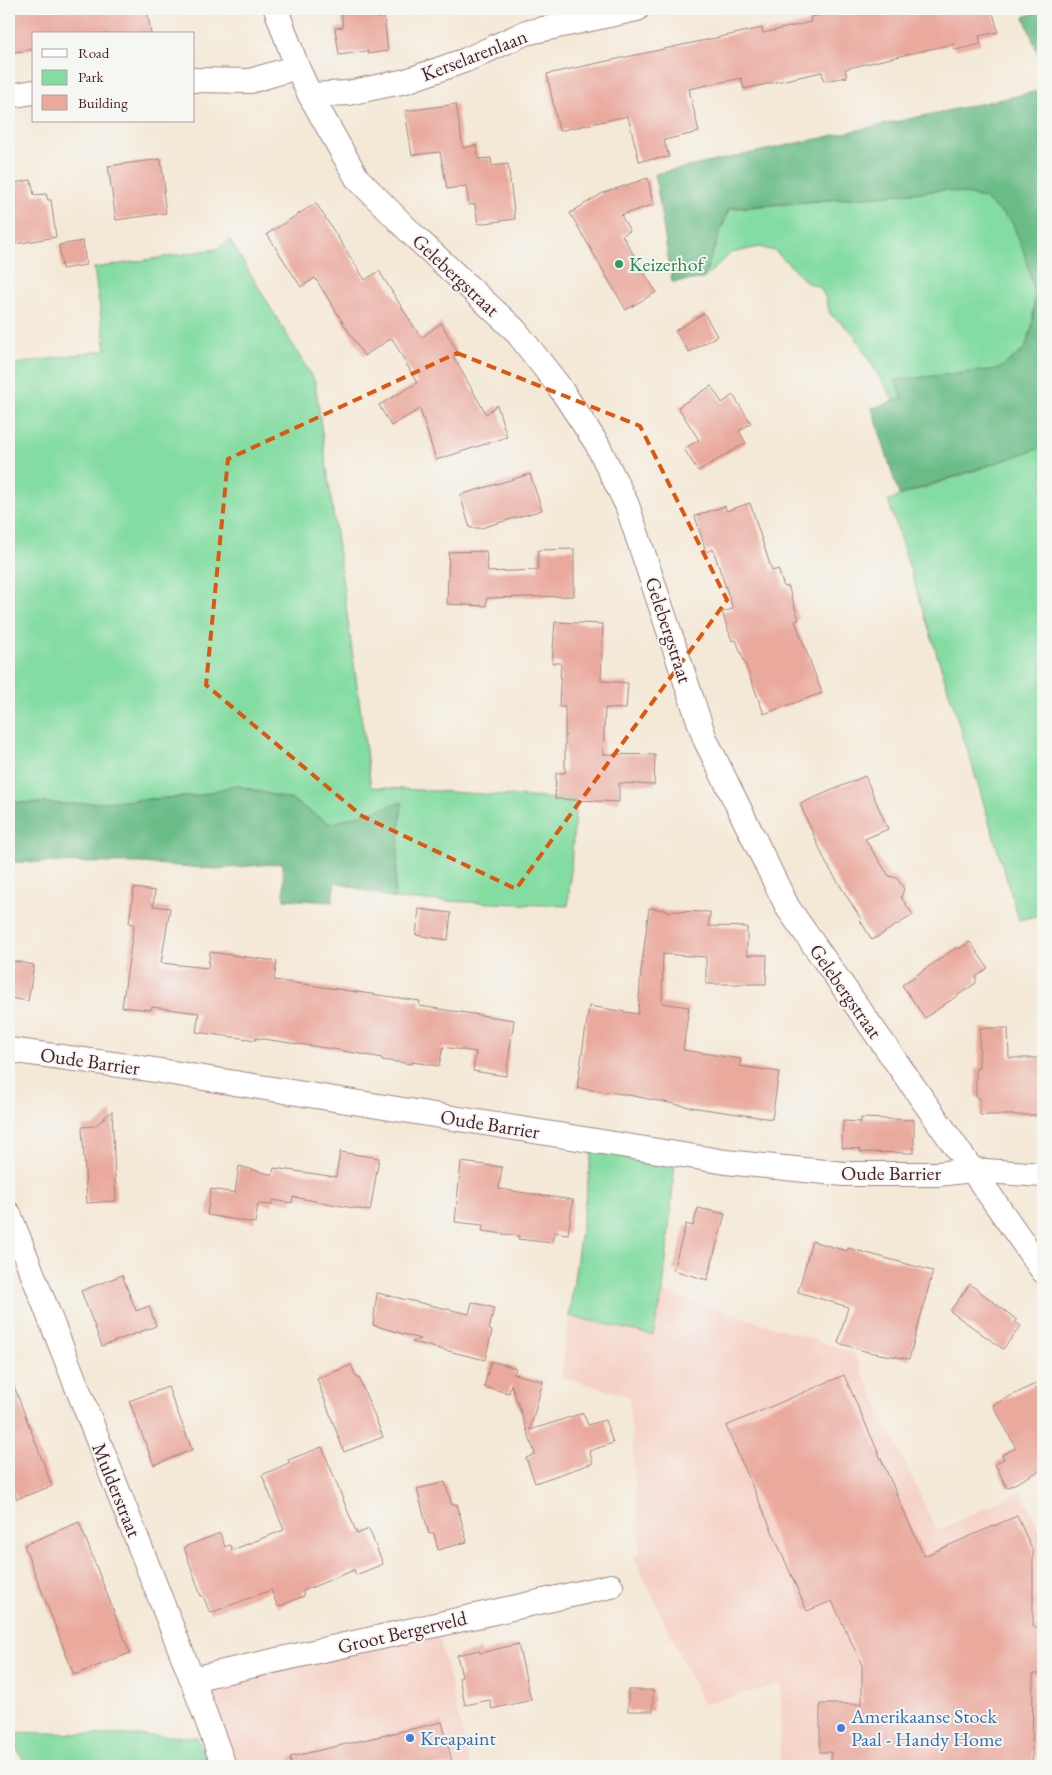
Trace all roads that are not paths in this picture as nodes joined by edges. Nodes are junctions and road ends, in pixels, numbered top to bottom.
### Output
1 (276, 9) edge
2 (637, 9) edge
3 (297, 67) junction
4 (195, 80) edge
5 (32, 92) edge
6 (310, 95) junction
7 (9, 96) edge
8 (9, 1050) edge
9 (972, 1170) junction
10 (1043, 1175) edge
11 (9, 1214) edge
12 (1043, 1271) edge
13 (611, 1586) dead end
14 (192, 1679) junction
15 (224, 1766) edge

1 - 3 street, Gelebergstraat
2 - 6 street, Kerselarenlaan
3 - 4 street
3 - 6 street, Gelebergstraat
5 - 7 street
6 - 9 street, Gelebergstraat
8 - 9 street, Oude Barrier
9 - 10 street, Oude Barrier
9 - 12 street, Gelebergstraat
11 - 14 street, Mulderstraat
13 - 14 street, Groot Bergerveld
14 - 15 street, Mulderstraat

